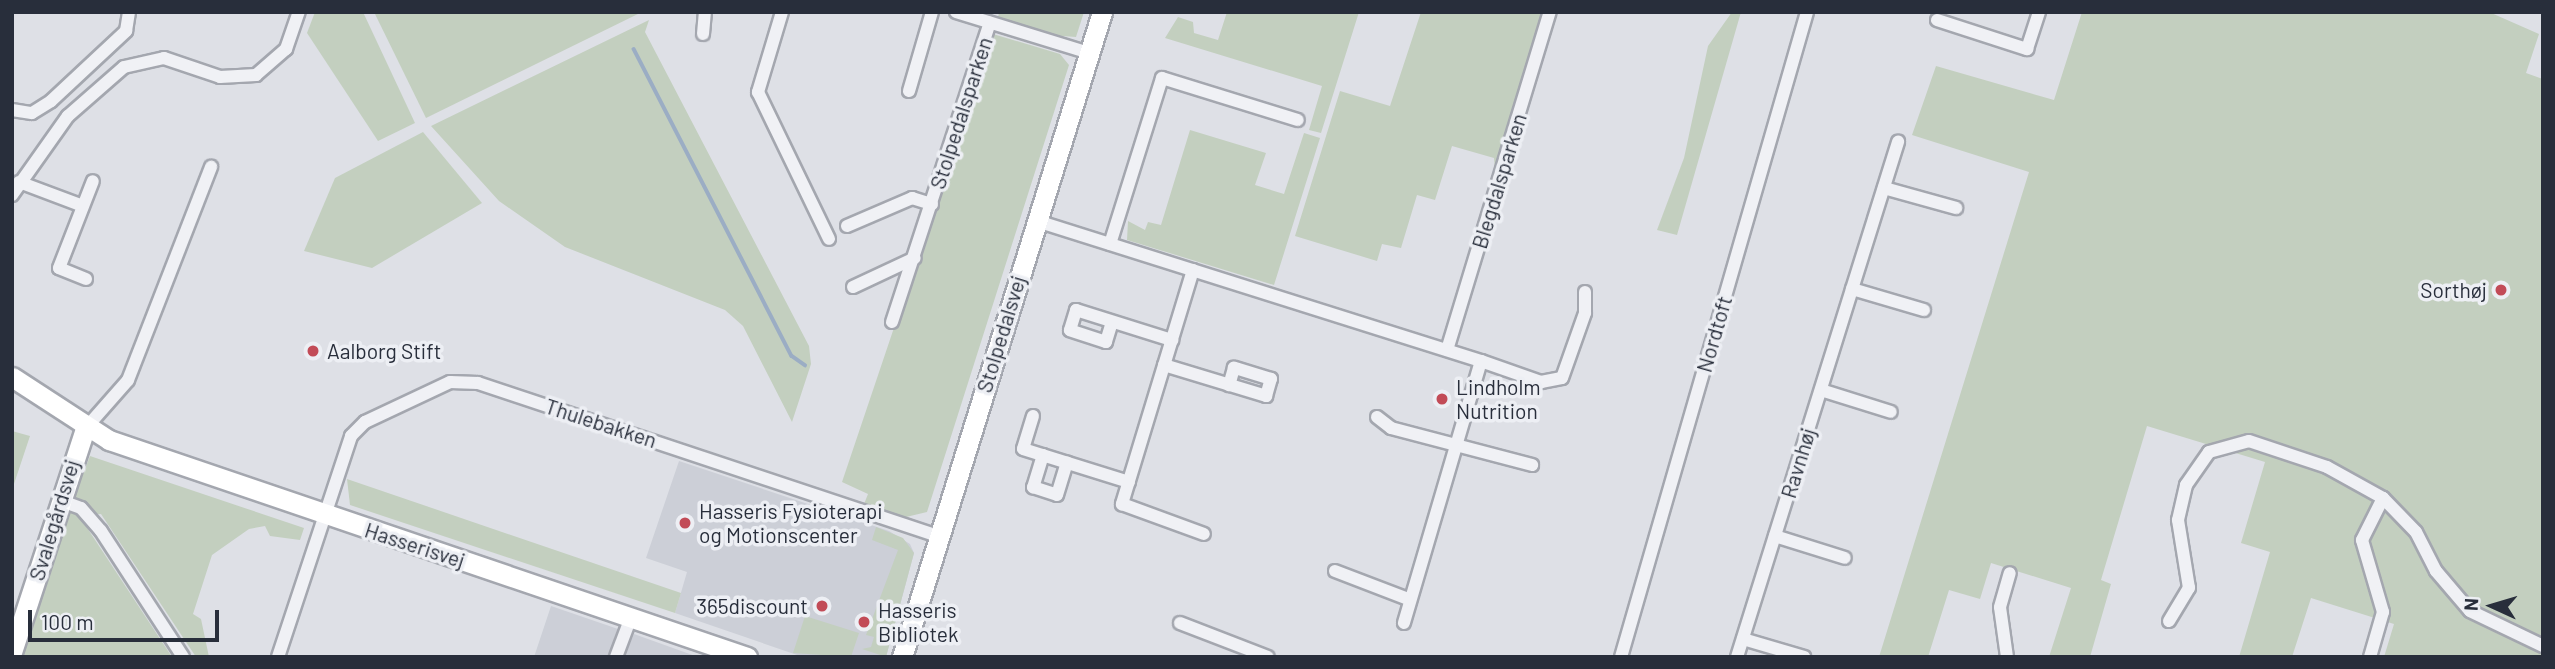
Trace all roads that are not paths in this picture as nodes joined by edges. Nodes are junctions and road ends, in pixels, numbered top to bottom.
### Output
1 (129, 12) edge
2 (299, 12) edge
3 (705, 12) edge
4 (782, 12) edge
5 (932, 12) edge
6 (957, 12) edge
7 (1102, 12) edge
8 (1550, 12) edge
9 (1807, 12) edge
10 (2039, 12) edge
11 (1937, 19) edge
12 (990, 23) junction
13 (703, 34) dead end
14 (1089, 53) junction
15 (909, 92) dead end
16 (51, 101) junction
17 (12, 110) edge
18 (68, 116) junction
19 (1298, 120) dead end
20 (1898, 142) dead end
21 (211, 167) dead end
22 (93, 181) dead end
23 (19, 182) junction
24 (1884, 188) junction
25 (12, 195) edge
26 (932, 204) junction
27 (83, 206) junction
28 (1956, 208) dead end
29 (1037, 221) junction
30 (847, 226) dead end
31 (830, 239) dead end
32 (1110, 244) junction
33 (915, 258) junction
34 (1193, 270) junction
35 (86, 279) dead end
36 (853, 287) dead end
37 (1852, 289) junction
38 (1585, 292) dead end
39 (1924, 310) dead end
40 (1112, 321) dead end
41 (892, 322) dead end
42 (1172, 340) junction
43 (1447, 350) junction
44 (1481, 361) junction
45 (1164, 365) junction
46 (12, 377) edge
47 (1229, 385) dead end
48 (1821, 390) junction
49 (1891, 412) dead end
50 (1033, 416) dead end
51 (1377, 417) dead end
52 (85, 429) junction
53 (1455, 447) junction
54 (1042, 455) junction
55 (1067, 463) junction
56 (1532, 465) dead end
57 (1129, 482) junction
58 (2383, 498) junction
59 (59, 500) junction
60 (323, 514) junction
61 (1204, 534) dead end
62 (938, 536) junction
63 (1775, 536) junction
64 (1845, 558) dead end
65 (1335, 571) dead end
66 (2010, 573) dead end
67 (1408, 599) junction
68 (631, 617) junction
69 (2169, 621) dead end
70 (1180, 623) dead end
71 (1404, 623) dead end
72 (1743, 639) junction
73 (2543, 646) edge
74 (12, 652) edge
75 (183, 657) edge
76 (278, 657) edge
77 (616, 657) edge
78 (747, 657) edge
79 (902, 657) edge
80 (1268, 657) edge
81 (1621, 657) edge
82 (1737, 657) edge
83 (1804, 657) edge
84 (2007, 657) edge
85 (2371, 657) edge

1 - 16 street
2 - 18 street
3 - 13 street
4 - 31 street
5 - 15 street
6 - 12 street, Stolpedalsparken
7 - 14 street, Stolpedalsvej
8 - 43 street, Blegdalsparken
9 - 81 street, Nordtoft
10 - 11 street
12 - 14 street, Stolpedalsparken
12 - 26 street, Stolpedalsparken
14 - 29 street, Stolpedalsvej
16 - 17 street
16 - 18 street
18 - 23 street
19 - 32 street
20 - 24 street, Ravnhøj
21 - 52 street
22 - 27 street
23 - 25 street
23 - 27 street
24 - 28 street
24 - 37 street, Ravnhøj
26 - 30 street, Stolpedalsparken
26 - 33 street, Stolpedalsparken
27 - 35 street
29 - 32 street
29 - 62 street, Stolpedalsvej
32 - 34 street
33 - 36 street
33 - 41 street, Stolpedalsparken
34 - 42 street
34 - 43 street
37 - 39 street
37 - 48 street, Ravnhøj
38 - 44 street
40 - 42 street
42 - 45 street
43 - 44 street
44 - 53 street
45 - 47 street
45 - 57 street
46 - 52 street, Hasserisvej
48 - 49 street
48 - 63 street, Ravnhøj
50 - 54 street
51 - 53 street
52 - 59 street, Svalegårdsvej
52 - 60 street, Hasserisvej
53 - 56 street
53 - 67 street
54 - 55 street
54 - 55 street
55 - 57 street
57 - 61 street
58 - 69 street
58 - 73 street
58 - 85 street
59 - 74 street, Svalegårdsvej
59 - 75 street
60 - 62 street, Thulebakken
60 - 68 street, Hasserisvej
60 - 76 street, Thulebakken
62 - 79 street, Stolpedalsvej
63 - 64 street
63 - 72 street, Ravnhøj
65 - 67 street
66 - 84 street
67 - 71 street
68 - 77 street
68 - 78 street, Hasserisvej
70 - 80 street
72 - 82 street, Ravnhøj
72 - 83 street

